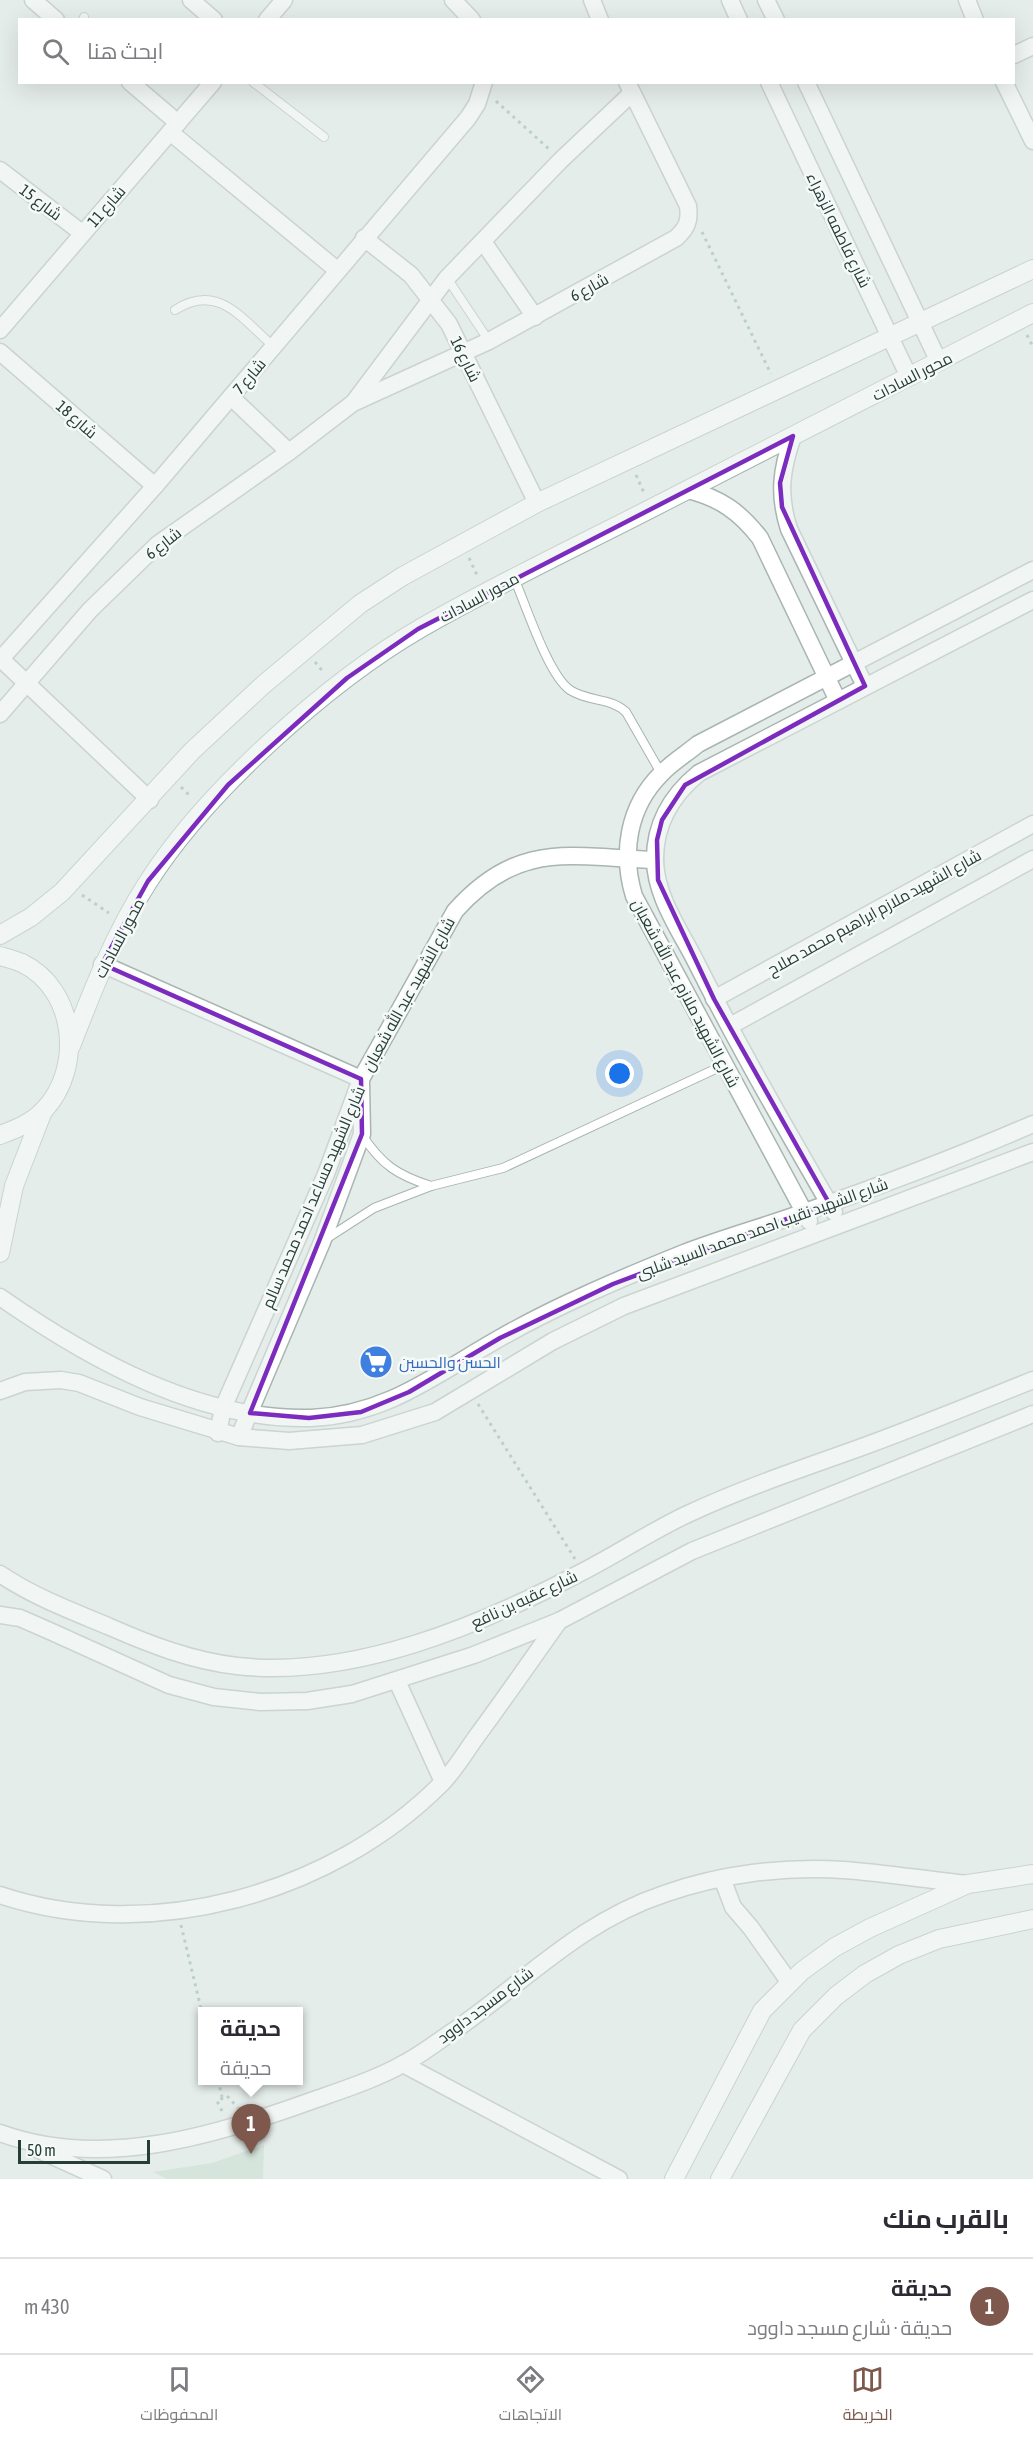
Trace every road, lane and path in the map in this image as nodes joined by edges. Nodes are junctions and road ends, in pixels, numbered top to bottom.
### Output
1 (33, 0) edge
2 (192, 0) edge
3 (284, 0) edge
4 (453, 0) edge
5 (592, 0) edge
6 (730, 0) edge
7 (766, 0) edge
8 (967, 0) edge
9 (54, 18) edge
10 (212, 18) edge
11 (269, 18) edge
12 (470, 18) edge
13 (599, 18) edge
14 (738, 18) edge
15 (775, 18) edge
16 (974, 18) edge
17 (1033, 46) edge
18 (1015, 55) edge
19 (132, 84) edge
20 (211, 84) edge
21 (257, 84) edge
22 (770, 84) edge
23 (807, 84) edge
24 (1005, 84) edge
25 (484, 86) edge
26 (629, 88) edge
27 (174, 128) junction
28 (324, 136) dead end
29 (1033, 141) edge
30 (561, 160) junction
31 (0, 170) edge
32 (689, 219) junction
33 (82, 233) junction
34 (364, 238) junction
35 (484, 243) junction
36 (1033, 269) edge
37 (337, 270) junction
38 (447, 278) junction
39 (431, 297) junction
40 (175, 310) dead end
41 (1033, 313) edge
42 (535, 317) junction
43 (921, 322) junction
44 (0, 330) edge
45 (890, 337) junction
46 (489, 341) junction
47 (273, 346) junction
48 (0, 352) edge
49 (464, 353) junction
50 (939, 362) junction
51 (909, 377) junction
52 (778, 389) junction
53 (231, 397) junction
54 (353, 402) junction
55 (793, 436) junction
56 (289, 453) junction
57 (628, 460) junction
58 (155, 486) junction
59 (688, 490) junction
60 (537, 503) junction
61 (652, 508) junction
62 (461, 543) junction
63 (1033, 570) edge
64 (514, 578) junction
65 (486, 593) junction
66 (1033, 600) edge
67 (305, 648) junction
68 (1, 659) edge
69 (853, 662) junction
70 (825, 676) junction
71 (28, 684) junction
72 (865, 686) junction
73 (336, 687) junction
74 (838, 701) junction
75 (0, 714) edge
76 (661, 773) junction
77 (171, 776) junction
78 (150, 800) junction
79 (205, 811) junction
80 (1033, 824) edge
81 (627, 859) junction
82 (1033, 859) edge
83 (655, 860) junction
84 (68, 886) junction
85 (125, 923) junction
86 (0, 935) edge
87 (0, 956) edge
88 (102, 964) junction
89 (714, 999) junction
90 (730, 1026) junction
91 (71, 1046) junction
92 (724, 1065) junction
93 (361, 1079) junction
94 (43, 1111) junction
95 (1033, 1124) edge
96 (362, 1134) junction
97 (0, 1135) edge
98 (1033, 1152) edge
99 (432, 1186) junction
100 (829, 1203) junction
101 (804, 1212) junction
102 (841, 1223) junction
103 (816, 1233) junction
104 (322, 1242) junction
105 (0, 1253) edge
106 (0, 1297) edge
107 (1033, 1380) edge
108 (470, 1390) junction
109 (0, 1391) edge
110 (223, 1408) junction
111 (250, 1413) junction
112 (1033, 1414) edge
113 (218, 1433) junction
114 (239, 1437) junction
115 (583, 1572) junction
116 (0, 1574) edge
117 (0, 1615) edge
118 (559, 1621) junction
119 (397, 1681) junction
120 (443, 1782) junction
121 (1033, 1874) edge
122 (722, 1878) junction
123 (968, 1884) junction
124 (0, 1896) edge
125 (177, 1911) junction
126 (1033, 1919) edge
127 (790, 1983) junction
128 (201, 2007) edge
129 (403, 2064) junction
130 (220, 2085) edge
131 (222, 2097) dead end
132 (7, 2136) edge
133 (103, 2179) edge
134 (619, 2179) edge
135 (674, 2179) edge
136 (720, 2179) edge

1 - 9 street
2 - 10 street
3 - 11 street
4 - 12 street
5 - 13 street
6 - 14 street
7 - 15 street
8 - 16 street
17 - 18 street
19 - 27 street
20 - 27 street, شارع 11
21 - 28 lane
22 - 45 street, شارع فاطمه الزهراء
23 - 43 street, شارع فاطمه الزهراء
24 - 29 street
25 - 30 path
25 - 34 street, شارع 7
26 - 30 street, شارع 6
26 - 32 street, شارع 6
27 - 33 street, شارع 11
27 - 37 street
30 - 35 street, شارع 6
31 - 33 street, شارع 15
32 - 42 street, شارع 6
32 - 52 path
33 - 44 street, شارع 11
34 - 37 street, شارع 7
34 - 39 street, شارع 16
35 - 38 street, شارع 6
35 - 42 street
36 - 43 street
37 - 47 street, شارع 7
38 - 39 street, شارع 6
38 - 46 lane
39 - 49 street, شارع 16
39 - 54 street, شارع 6
40 - 47 lane
41 - 50 street, محور السادات
42 - 46 street, شارع 6
43 - 45 street
43 - 50 street, شارع فاطمه الزهراء
45 - 51 street, شارع فاطمه الزهراء
45 - 52 street
46 - 49 street, شارع 6
47 - 53 street, شارع 7
48 - 58 street, شارع 18
49 - 54 street, شارع 6
49 - 60 street, شارع 16
50 - 51 street, محور السادات
51 - 55 street, محور السادات
52 - 57 street
53 - 56 street
53 - 58 street, شارع 7
54 - 56 street, شارع 6
55 - 59 street, محور السادات
55 - 69 street
56 - 71 street, شارع 6
57 - 60 street
57 - 61 path
58 - 68 street, شارع 7
59 - 61 street, محور السادات
59 - 70 street
60 - 62 street
61 - 64 street, محور السادات
62 - 65 path
62 - 67 street
63 - 69 street, شارع الشهيد ملازم عبد الله شعبان
64 - 65 street, محور السادات
64 - 76 lane
65 - 73 street, محور السادات
66 - 72 street, شارع الشهيد ملازم عبد الله شعبان
67 - 73 path
67 - 77 street
68 - 71 street
69 - 70 street, شارع الشهيد ملازم عبد الله شعبان
69 - 72 street
70 - 74 street
70 - 76 street, شارع الشهيد ملازم عبد الله شعبان
71 - 75 street, شارع 6
71 - 78 street
72 - 74 street, شارع الشهيد ملازم عبد الله شعبان
73 - 79 street, محور السادات
74 - 83 street, شارع الشهيد ملازم عبد الله شعبان
76 - 81 street, شارع الشهيد ملازم عبد الله شعبان
77 - 78 street
77 - 79 path
78 - 84 street
79 - 85 street, محور السادات
80 - 89 street, شارع الشهيد ملازم ابراهيم محمد صلاح
81 - 83 street, شارع الشهيد عبد الله شعبان
81 - 92 street, شارع الشهيد ملازم عبد الله شعبان
81 - 93 street, شارع الشهيد عبد الله شعبان
82 - 90 street, شارع الشهيد ملازم ابراهيم محمد صلاح
83 - 89 street, شارع الشهيد ملازم عبد الله شعبان
84 - 85 path
84 - 86 street
85 - 88 street, محور السادات
87 - 91 street
88 - 91 street, محور السادات
88 - 93 street
89 - 90 street, شارع الشهيد ملازم عبد الله شعبان
90 - 100 street, شارع الشهيد ملازم عبد الله شعبان
91 - 94 street
92 - 99 lane
92 - 101 street, شارع الشهيد ملازم عبد الله شعبان
93 - 96 street, شارع الشهيد مساعد احمد محمد سالم
93 - 110 street, شارع الشهيد مساعد احمد محمد سالم
94 - 97 street
94 - 105 street
95 - 100 street, شارع الشهيد نقيب احمد محمد السيد شلبى
96 - 99 lane
96 - 104 street, شارع الشهيد مساعد احمد محمد سالم
98 - 102 street, شارع الشهيد نقيب احمد محمد السيد شلبى
99 - 104 lane
100 - 101 street, شارع الشهيد نقيب احمد محمد السيد شلبى
100 - 102 street, شارع الشهيد ملازم عبد الله شعبان
101 - 103 street, شارع الشهيد ملازم عبد الله شعبان
101 - 111 street, شارع الشهيد نقيب احمد محمد السيد شلبى
102 - 103 street, شارع الشهيد نقيب احمد محمد السيد شلبى
103 - 108 street, شارع الشهيد نقيب احمد محمد السيد شلبى
104 - 111 street, شارع الشهيد مساعد احمد محمد سالم
106 - 110 street, شارع الشهيد نقيب احمد محمد السيد شلبى
107 - 115 street, شارع عقبه بن نافع
108 - 114 street, شارع الشهيد نقيب احمد محمد السيد شلبى
108 - 115 path
109 - 113 street, شارع الشهيد نقيب احمد محمد السيد شلبى
110 - 111 street, شارع الشهيد نقيب احمد محمد السيد شلبى
110 - 113 street, شارع الشهيد مساعد احمد محمد سالم
111 - 114 street, شارع الشهيد مساعد احمد محمد سالم
112 - 118 street, شارع عقبه بن نافع
113 - 114 street, شارع الشهيد نقيب احمد محمد السيد شلبى
115 - 116 street, شارع عقبه بن نافع
117 - 119 street, شارع عقبه بن نافع
118 - 119 street, شارع عقبه بن نافع
118 - 120 street
119 - 120 street
120 - 125 street
121 - 123 street
122 - 123 street, شارع مسجد داوود
122 - 127 street
122 - 129 street, شارع مسجد داوود
123 - 127 street
124 - 125 street
125 - 128 path
126 - 136 street
127 - 135 street
129 - 132 street, شارع مسجد داوود
129 - 134 street
130 - 131 path
132 - 133 street

